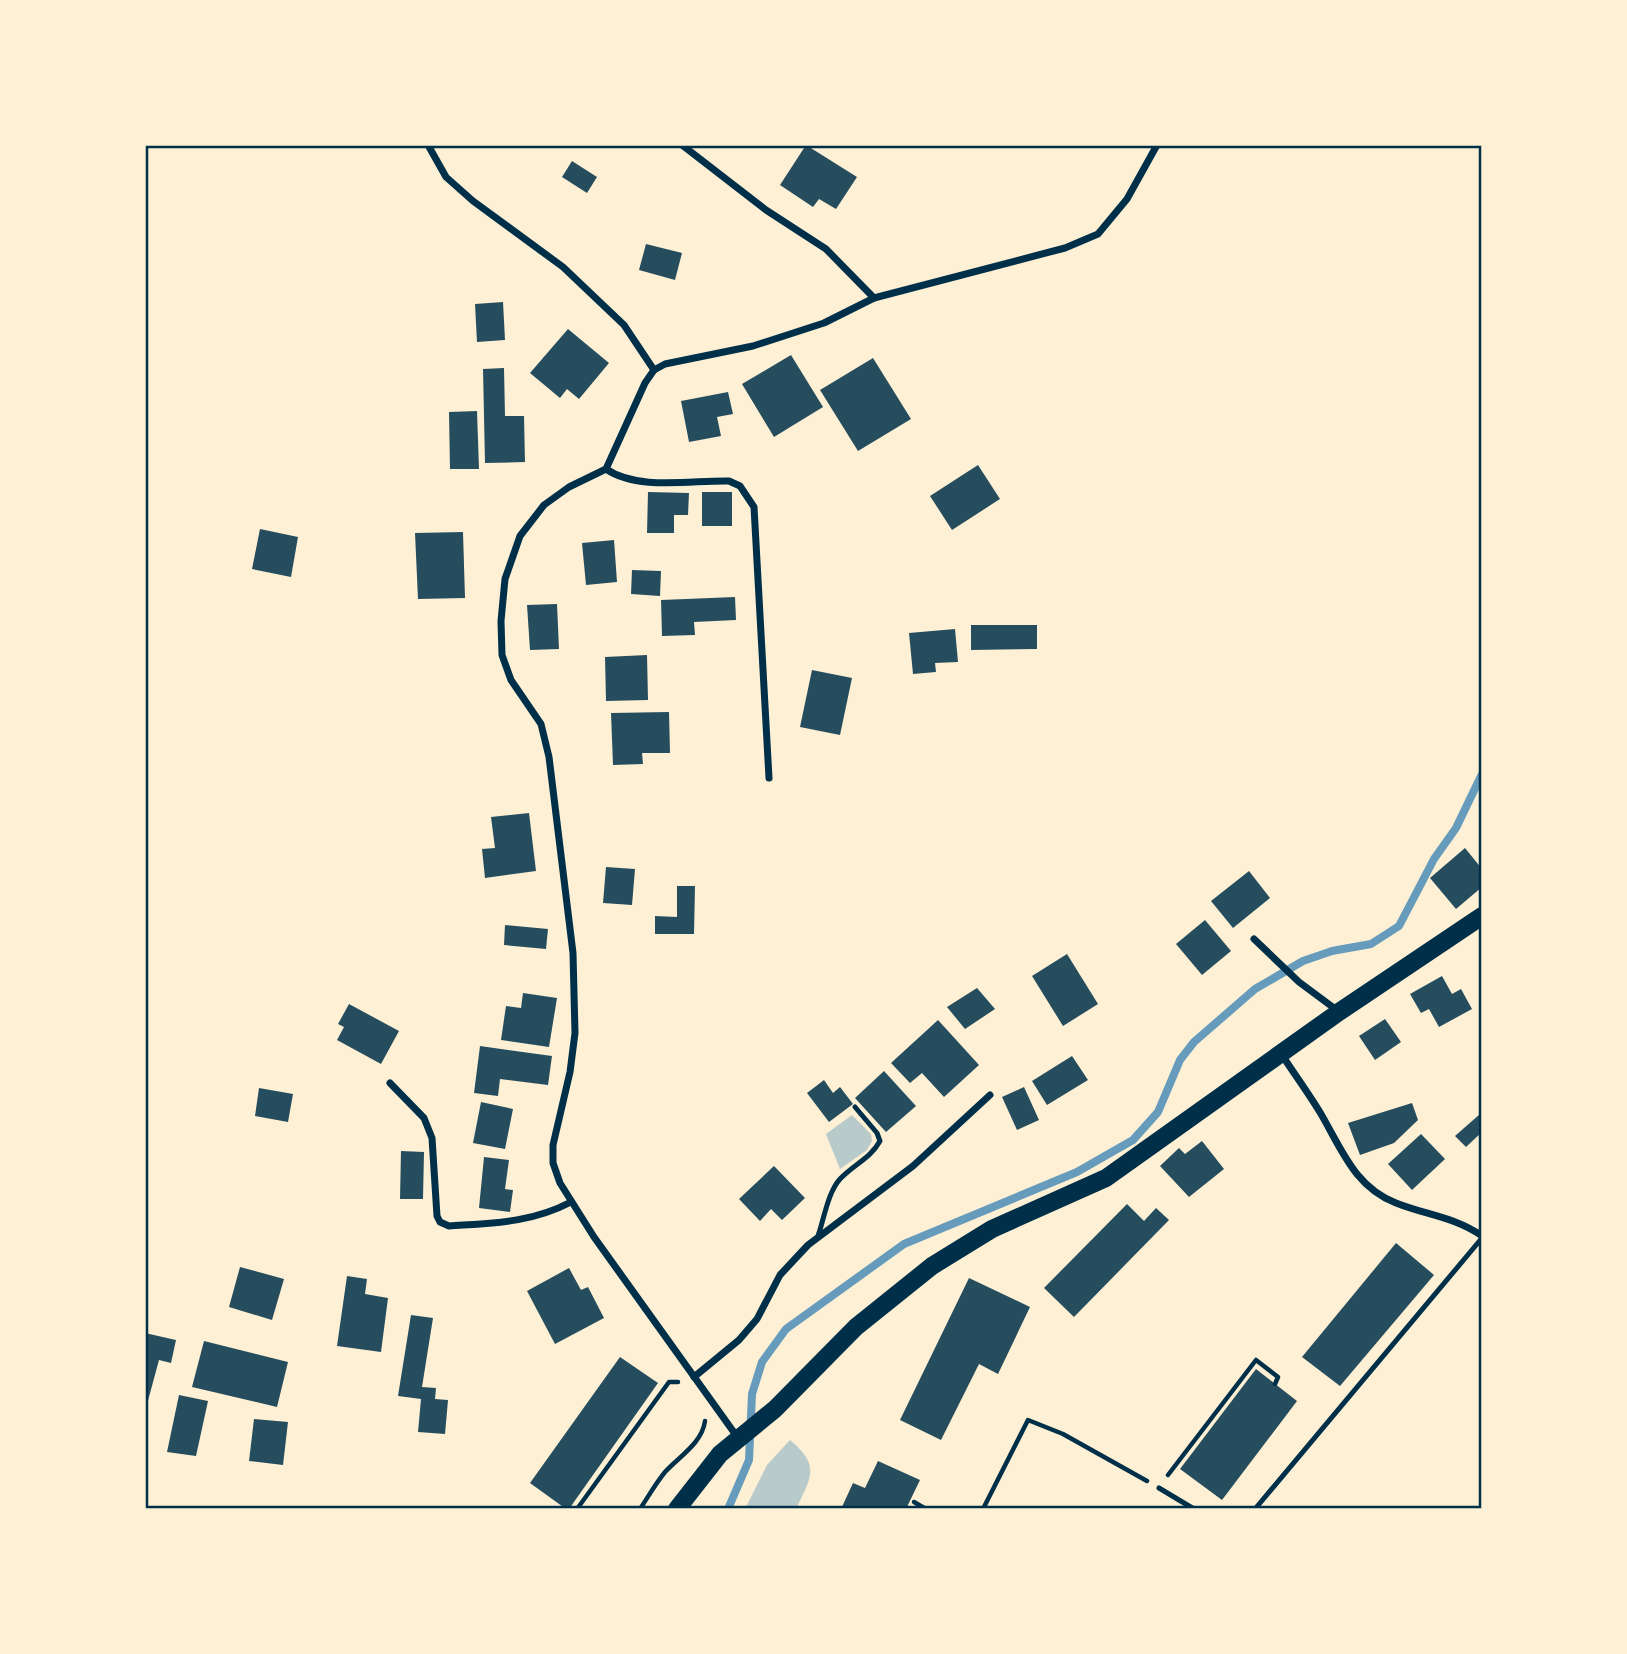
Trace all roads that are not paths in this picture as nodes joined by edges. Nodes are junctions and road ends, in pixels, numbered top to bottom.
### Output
1 (428, 145) edge
2 (682, 145) edge
3 (1157, 145) edge
4 (874, 298) junction
5 (654, 370) junction
6 (607, 469) junction
7 (769, 778) dead end
8 (1482, 916) edge
9 (1254, 939) dead end
10 (1339, 1012) junction
11 (1281, 1053) junction
12 (390, 1083) dead end
13 (990, 1095) dead end
14 (855, 1107) dead end
15 (571, 1202) junction
16 (818, 1236) junction
17 (1482, 1237) edge
18 (694, 1377) junction
19 (739, 1439) junction
20 (1159, 1488) road end
21 (677, 1509) edge
22 (1194, 1509) edge
23 (1255, 1509) edge

1 - 5 street
2 - 4 street
3 - 4 street
4 - 5 street
5 - 6 street
6 - 7 street
6 - 15 street
8 - 10 main road
9 - 10 street
10 - 11 main road
11 - 17 street
11 - 19 main road
12 - 15 street
13 - 16 street
14 - 16 lane
15 - 18 street
16 - 18 street
17 - 23 lane
18 - 19 street
19 - 21 main road
20 - 22 lane

